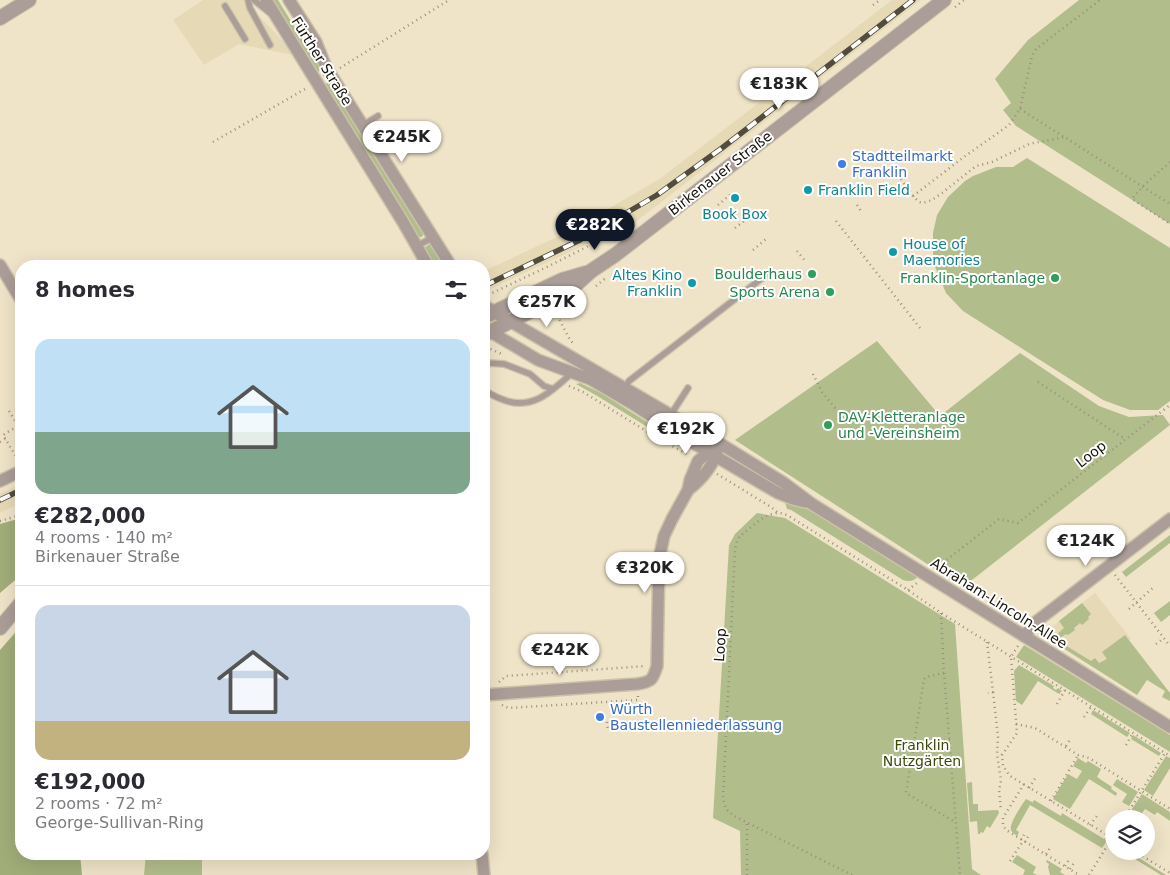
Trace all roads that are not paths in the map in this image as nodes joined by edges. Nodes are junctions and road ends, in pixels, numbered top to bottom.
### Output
1 (29, 0) edge
2 (248, 0) edge
3 (254, 0) edge
4 (266, 0) edge
5 (289, 0) edge
6 (944, 0) edge
7 (225, 6) dead end
8 (0, 18) edge
9 (280, 22) junction
10 (245, 39) dead end
11 (270, 44) dead end
12 (378, 116) dead end
13 (363, 125) junction
14 (432, 236) junction
15 (417, 246) junction
16 (425, 260) edge
17 (447, 260) edge
18 (0, 265) edge
19 (591, 272) junction
20 (770, 272) dead end
21 (15, 290) edge
22 (490, 310) edge
23 (490, 312) edge
24 (511, 321) junction
25 (490, 329) edge
26 (490, 333) edge
27 (575, 355) junction
28 (490, 363) edge
29 (573, 372) junction
30 (625, 388) junction
31 (688, 388) dead end
32 (553, 389) junction
33 (490, 395) edge
34 (668, 420) junction
35 (719, 443) junction
36 (712, 453) junction
37 (15, 474) edge
38 (0, 481) edge
39 (688, 490) junction
40 (812, 504) junction
41 (1170, 519) edge
42 (15, 611) edge
43 (0, 628) edge
44 (1024, 636) junction
45 (490, 694) edge
46 (1170, 727) edge
47 (483, 860) edge
48 (484, 875) edge

1 - 8 street
2 - 11 lane
3 - 9 lane
4 - 9 street, Fürther Straße
5 - 13 street, Fürther Straße
6 - 19 street, Birkenauer Straße
7 - 10 lane
9 - 15 street, Fürther Straße
12 - 13 lane
13 - 14 street, Fürther Straße
14 - 15 lane
14 - 17 street, Fürther Straße
15 - 16 street, Fürther Straße
18 - 21 street
19 - 22 street, Birkenauer Straße
19 - 24 street, Birkenauer Straße
20 - 30 lane
23 - 24 street, Abraham-Lincoln-Allee
24 - 25 street, Birkenauer Straße
24 - 27 street, Abraham-Lincoln-Allee
26 - 29 street, Abraham-Lincoln-Allee
27 - 29 lane
27 - 30 street, Abraham-Lincoln-Allee
28 - 32 lane
29 - 32 lane
29 - 34 street, Abraham-Lincoln-Allee
30 - 34 street, Abraham-Lincoln-Allee
31 - 34 lane
32 - 33 lane
34 - 35 street, Abraham-Lincoln-Allee
34 - 36 street, Abraham-Lincoln-Allee
35 - 36 street
35 - 40 street, Abraham-Lincoln-Allee
36 - 39 street
36 - 39 street
36 - 40 street, Abraham-Lincoln-Allee
37 - 38 street
39 - 45 street
40 - 44 street, Abraham-Lincoln-Allee
41 - 44 street
42 - 43 street
44 - 46 street, Abraham-Lincoln-Allee
47 - 48 street

